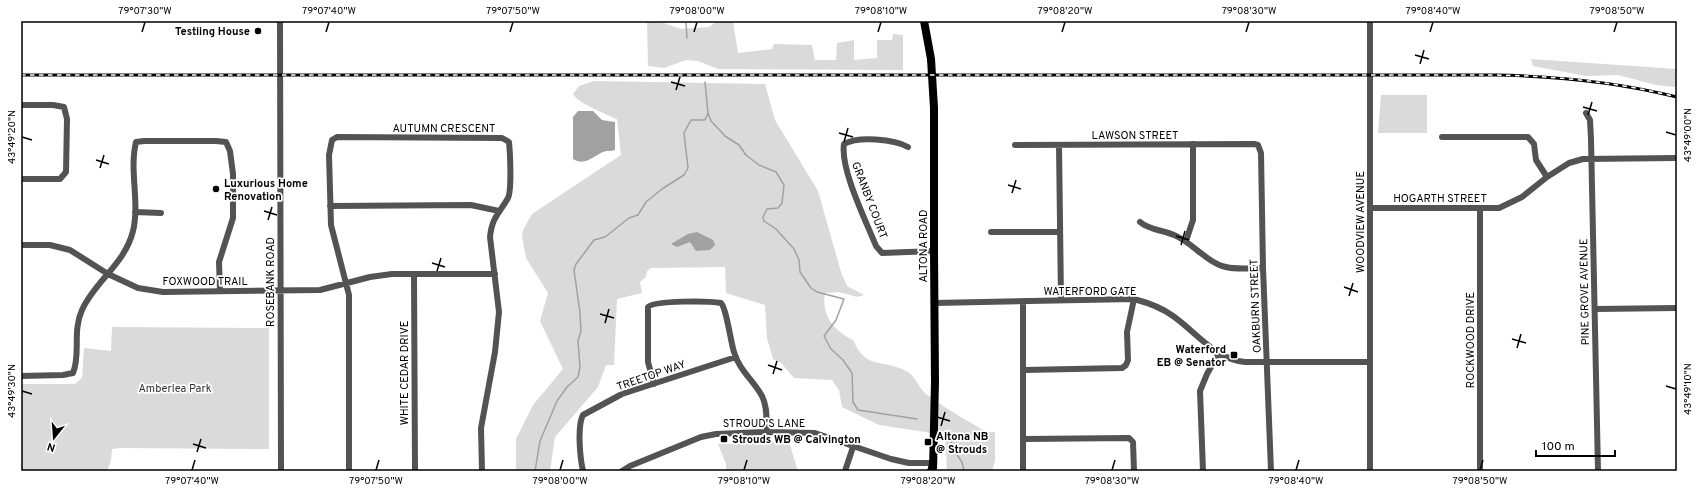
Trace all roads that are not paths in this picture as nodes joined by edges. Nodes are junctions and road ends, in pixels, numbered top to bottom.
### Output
1 (280, 21) edge
2 (924, 21) edge
3 (1370, 21) edge
4 (21, 105) edge
5 (1586, 113) dead end
6 (1442, 137) dead end
7 (1015, 144) dead end
8 (1193, 144) junction
9 (1254, 144) joint
10 (1059, 145) junction
11 (908, 147) dead end
12 (1677, 158) edge
13 (1591, 159) junction
14 (1547, 177) junction
15 (21, 179) edge
16 (330, 206) junction
17 (1370, 208) junction
18 (1480, 209) junction
19 (499, 211) junction
20 (135, 212) junction
21 (161, 213) dead end
22 (1140, 222) dead end
23 (991, 232) dead end
24 (1060, 232) junction
25 (1186, 241) junction
26 (21, 245) edge
27 (934, 251) junction
28 (1263, 268) junction
29 (108, 274) junction
30 (414, 274) junction
31 (495, 274) junction
32 (347, 283) junction
33 (220, 291) junction
34 (280, 291) junction
35 (1134, 299) junction
36 (1061, 300) junction
37 (1023, 302) junction
38 (934, 303) junction
39 (1677, 308) edge
40 (1595, 309) junction
41 (1219, 353) junction
42 (736, 357) junction
43 (1267, 362) junction
44 (1370, 362) junction
45 (1024, 370) junction
46 (21, 376) edge
47 (654, 384) junction
48 (767, 432) junction
49 (1024, 439) junction
50 (853, 447) junction
51 (933, 467) edge
52 (281, 471) edge
53 (349, 471) edge
54 (415, 471) edge
55 (482, 471) edge
56 (583, 471) edge
57 (622, 471) edge
58 (845, 471) edge
59 (1023, 471) edge
60 (1134, 471) edge
61 (1203, 471) edge
62 (1271, 471) edge
63 (1370, 471) edge
64 (1480, 471) edge
65 (1598, 471) edge

1 - 34 street, ROSEBANK ROAD
2 - 27 main road, ALTONA ROAD
3 - 17 street, WOODVIEW AVENUE
4 - 15 street
5 - 13 street, PINE GROVE AVENUE
6 - 14 street
7 - 10 street, LAWSON STREET
8 - 9 street, LAWSON STREET
8 - 10 street, LAWSON STREET
8 - 25 street
9 - 28 street, OAKBURN STREET
10 - 24 street
11 - 27 street, GRANBY COURT
12 - 13 street, HOGARTH STREET
13 - 14 street, HOGARTH STREET
13 - 40 street, PINE GROVE AVENUE
14 - 18 street, HOGARTH STREET
16 - 19 street
16 - 19 street, AUTUMN CRESCENT
16 - 32 street, AUTUMN CRESCENT
17 - 18 street, HOGARTH STREET
17 - 44 street, WOODVIEW AVENUE
18 - 64 street, ROCKWOOD DRIVE
19 - 31 street, AUTUMN CRESCENT
20 - 21 street
20 - 29 street
20 - 33 street
22 - 25 street
23 - 24 street
24 - 36 street
25 - 28 street
26 - 29 street, FOXWOOD TRAIL
27 - 38 main road, ALTONA ROAD
28 - 43 street, OAKBURN STREET
29 - 33 street, FOXWOOD TRAIL
29 - 46 street
30 - 31 street, FOXWOOD TRAIL
30 - 32 street, FOXWOOD TRAIL
30 - 54 street, WHITE CEDAR DRIVE
31 - 55 street, AUTUMN CRESCENT
32 - 34 street, FOXWOOD TRAIL
32 - 53 street, AUTUMN CRESCENT
33 - 34 street, FOXWOOD TRAIL
34 - 52 street, ROSEBANK ROAD
35 - 36 street, WATERFORD GATE
35 - 41 street, WATERFORD GATE
35 - 45 street
36 - 37 street, WATERFORD GATE
37 - 38 street, WATERFORD GATE
37 - 45 street
38 - 51 main road, ALTONA ROAD
39 - 40 street
40 - 65 street, PINE GROVE AVENUE
41 - 43 street, WATERFORD GATE
41 - 61 street
42 - 47 street, TREETOP WAY
42 - 47 street
42 - 48 street
43 - 44 street, WATERFORD GATE
43 - 62 street, OAKBURN STREET
44 - 63 street, WOODVIEW AVENUE
45 - 49 street
47 - 56 street, TREETOP WAY
48 - 50 street, STROUD'S LANE
48 - 57 street, STROUD'S LANE
49 - 59 street
49 - 60 street
50 - 51 street, STROUD'S LANE
50 - 58 street

